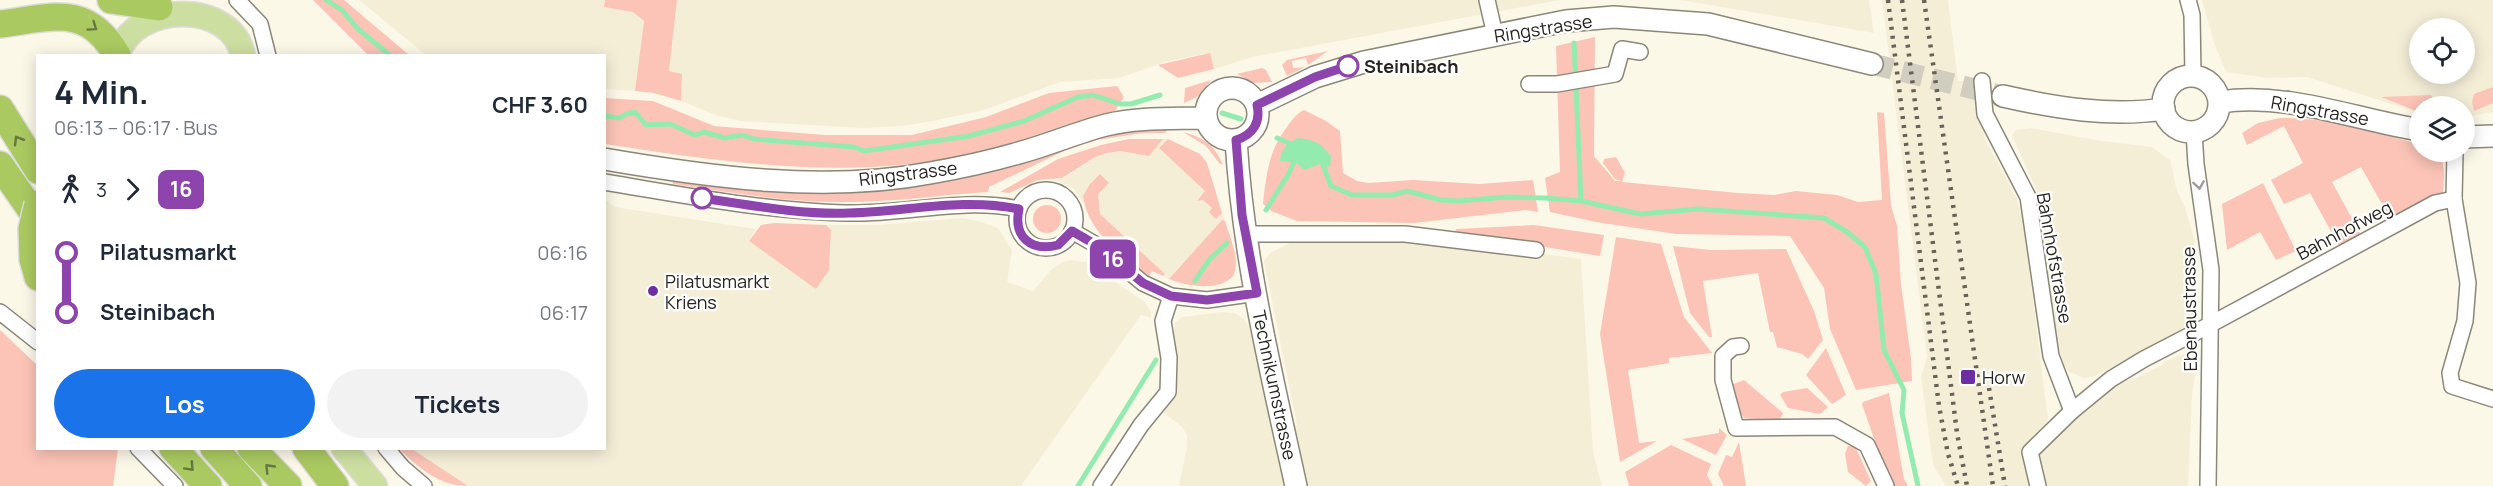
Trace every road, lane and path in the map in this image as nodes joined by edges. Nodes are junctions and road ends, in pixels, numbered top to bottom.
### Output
1 (111, 0) edge
2 (229, 0) edge
3 (237, 0) edge
4 (1487, 0) edge
5 (2188, 0) edge
6 (168, 3) edge
7 (0, 24) edge
8 (233, 31) junction
9 (1495, 35) junction
10 (1640, 52) dead end
11 (116, 54) edge
12 (117, 54) edge
13 (242, 54) edge
14 (268, 54) edge
15 (1872, 64) tunnel mouth
16 (2193, 76) junction
17 (1982, 81) dead end
18 (1529, 84) dead end
19 (2003, 96) tunnel mouth
20 (2220, 102) junction
21 (1257, 105) junction
22 (0, 109) edge
23 (2163, 109) junction
24 (1206, 118) junction
25 (2409, 127) edge
26 (2193, 132) junction
27 (2493, 136) edge
28 (2475, 137) edge
29 (1236, 140) junction
30 (606, 159) edge
31 (2455, 162) edge
32 (0, 165) edge
33 (36, 167) edge
34 (606, 182) edge
35 (2454, 199) junction
36 (1019, 209) junction
37 (36, 212) edge
38 (36, 217) edge
39 (1072, 231) junction
40 (1245, 234) junction
41 (1536, 250) dead end
42 (35, 268) edge
43 (1257, 293) junction
44 (1171, 296) junction
45 (0, 312) edge
46 (2212, 322) junction
47 (36, 340) edge
48 (1741, 346) dead end
49 (2493, 399) edge
50 (2072, 411) junction
51 (140, 450) edge
52 (175, 450) edge
53 (216, 450) edge
54 (253, 450) edge
55 (308, 450) edge
56 (346, 450) edge
57 (389, 450) edge
58 (421, 483) edge
59 (175, 486) edge
60 (208, 486) edge
61 (248, 486) edge
62 (288, 486) edge
63 (335, 486) edge
64 (375, 486) edge
65 (1101, 486) edge
66 (1296, 486) edge
67 (1886, 486) edge
68 (2038, 486) edge
69 (2208, 486) edge

1 - 6 highway
2 - 8 main road
3 - 14 street
4 - 9 street
5 - 16 street
6 - 8 main road
6 - 12 main road
7 -> 11 highway
8 - 13 main road
9 - 15 main road, Ringstrasse
9 - 21 main road, Ringstrasse
10 - 18 street
16 - 20 main road
16 - 23 main road
17 - 50 street, Bahnhofstrasse
19 - 23 main road
20 - 25 main road, Ringstrasse
20 - 26 main road
21 - 24 main road
21 - 29 main road
33 -> 22 highway
23 - 26 main road
24 - 29 main road
24 - 30 main road, Ringstrasse
26 -> 46 street, Ebenaustrasse
27 - 28 main road
29 - 40 main road, Technikumstrasse
31 - 35 street
32 - 38 highway
34 - 36 street, Ringstrasse
35 - 46 street, Bahnhofweg
35 - 49 street
36 - 39 street
36 - 39 street
37 - 42 highway, bridge
39 - 44 street
40 - 41 street
40 - 43 main road, Technikumstrasse
43 - 44 street
43 - 66 main road, Technikumstrasse
44 - 65 street
45 - 47 street
46 - 50 street
46 - 69 street, Ebenaustrasse
48 - 67 street
50 - 68 street
51 - 59 street
52 -> 60 highway
53 - 61 highway
62 -> 54 highway
55 - 63 highway
56 - 64 main road
57 - 58 street

